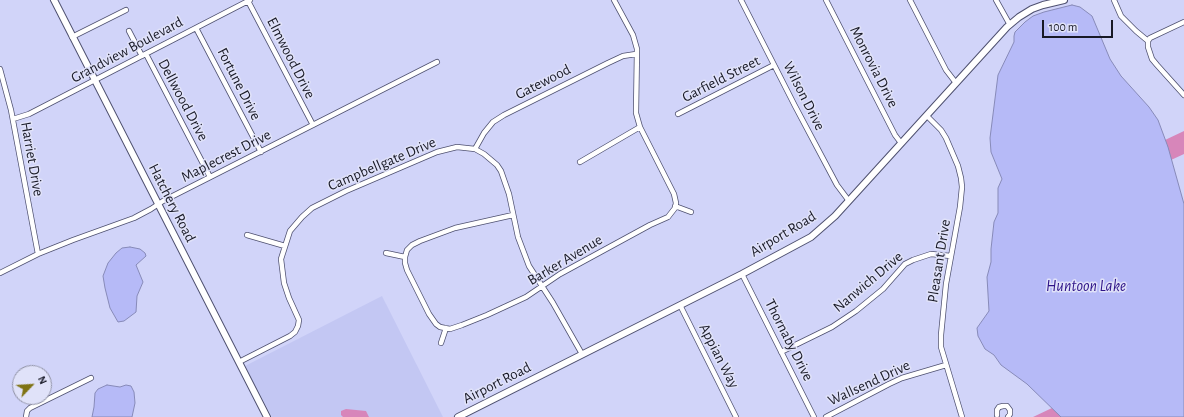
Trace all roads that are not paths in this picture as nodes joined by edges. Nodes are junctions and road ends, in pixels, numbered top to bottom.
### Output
1 (54, 0) edge
2 (238, 0) edge
3 (249, 0) edge
4 (614, 0) edge
5 (741, 0) edge
6 (826, 0) edge
7 (910, 0) edge
8 (996, 0) edge
9 (1064, 0) edge
10 (1114, 0) edge
11 (240, 5) junction
12 (126, 10) dead end
13 (1184, 22) edge
14 (1010, 25) junction
15 (196, 28) junction
16 (129, 31) dead end
17 (72, 37) junction
18 (1148, 41) junction
19 (636, 54) junction
20 (144, 55) junction
21 (437, 62) dead end
22 (774, 65) junction
23 (0, 69) edge
24 (94, 80) junction
25 (956, 83) junction
26 (1184, 95) edge
27 (678, 114) dead end
28 (927, 116) junction
29 (13, 119) junction
30 (313, 125) junction
31 (640, 127) junction
32 (901, 143) junction
33 (475, 149) junction
34 (261, 152) junction
35 (580, 162) dead end
36 (210, 178) junction
37 (849, 201) junction
38 (158, 204) junction
39 (675, 206) junction
40 (691, 212) dead end
41 (513, 215) junction
42 (247, 235) dead end
43 (285, 246) junction
44 (386, 253) dead end
45 (38, 254) junction
46 (951, 256) junction
47 (405, 257) junction
48 (0, 273) edge
49 (742, 274) junction
50 (542, 286) junction
51 (680, 305) junction
52 (446, 328) junction
53 (440, 343) dead end
54 (781, 352) junction
55 (582, 354) junction
56 (239, 362) junction
57 (946, 365) junction
58 (91, 378) dead end
59 (996, 416) edge
60 (26, 417) edge
61 (267, 417) edge
62 (458, 417) edge
63 (736, 417) edge
64 (814, 417) edge
65 (826, 417) edge
66 (962, 417) edge
67 (1008, 417) edge

1 - 17 street, Hatchery Road
2 - 11 street
3 - 11 street, Grandview Boulevard
3 - 30 street, Elmwood Drive
4 - 19 street
5 - 22 street, Wilson Drive
6 - 32 street, Monrovia Drive
7 - 25 street
8 - 14 street
9 - 14 street, Airport Road
10 - 18 street
11 - 15 street, Grandview Boulevard
12 - 17 street
13 - 18 street
14 - 25 street, Airport Road
15 - 20 street, Grandview Boulevard
15 - 34 street, Fortune Drive
16 - 20 street, Dellwood Drive
17 - 24 street, Hatchery Road
18 - 26 street
19 - 31 street
19 - 33 street, Gatewood
20 - 24 street, Grandview Boulevard
20 - 36 street, Dellwood Drive
21 - 30 street, Maplecrest Drive
22 - 27 street, Garfield Street
22 - 37 street, Wilson Drive
23 - 29 street, Harriet Drive
24 - 29 street, Grandview Boulevard
24 - 38 street, Hatchery Road
25 - 28 street, Airport Road
28 - 32 street, Airport Road
28 - 46 street, Pleasant Drive
29 - 45 street, Harriet Drive
30 - 34 street, Maplecrest Drive
31 - 35 street
31 - 39 street
32 - 37 street, Airport Road
33 - 41 street
33 - 43 street, Campbellgate Drive
34 - 36 street, Maplecrest Drive
36 - 38 street, Maplecrest Drive
37 - 49 street, Airport Road
38 - 45 street, Maplecrest Drive
38 - 56 street, Hatchery Road
39 - 40 street
39 - 50 street, Barker Avenue
41 - 47 street
41 - 50 street
42 - 43 street
43 - 56 street, Campbellgate Drive
44 - 47 street
45 - 48 street, Maplecrest Drive
46 - 54 street, Nanwich Drive
46 - 57 street, Pleasant Drive
47 - 52 street
49 - 51 street, Airport Road
49 - 54 street, Thornaby Drive
50 - 52 street, Barker Avenue
50 - 55 street
51 - 55 street, Airport Road
51 - 63 street, Appian Way
52 - 53 street
54 - 64 street, Thornaby Drive
55 - 62 street, Airport Road
56 - 61 street, Hatchery Road
57 - 65 street, Wallsend Drive
57 - 66 street, Pleasant Drive
58 - 60 street
59 - 67 street

